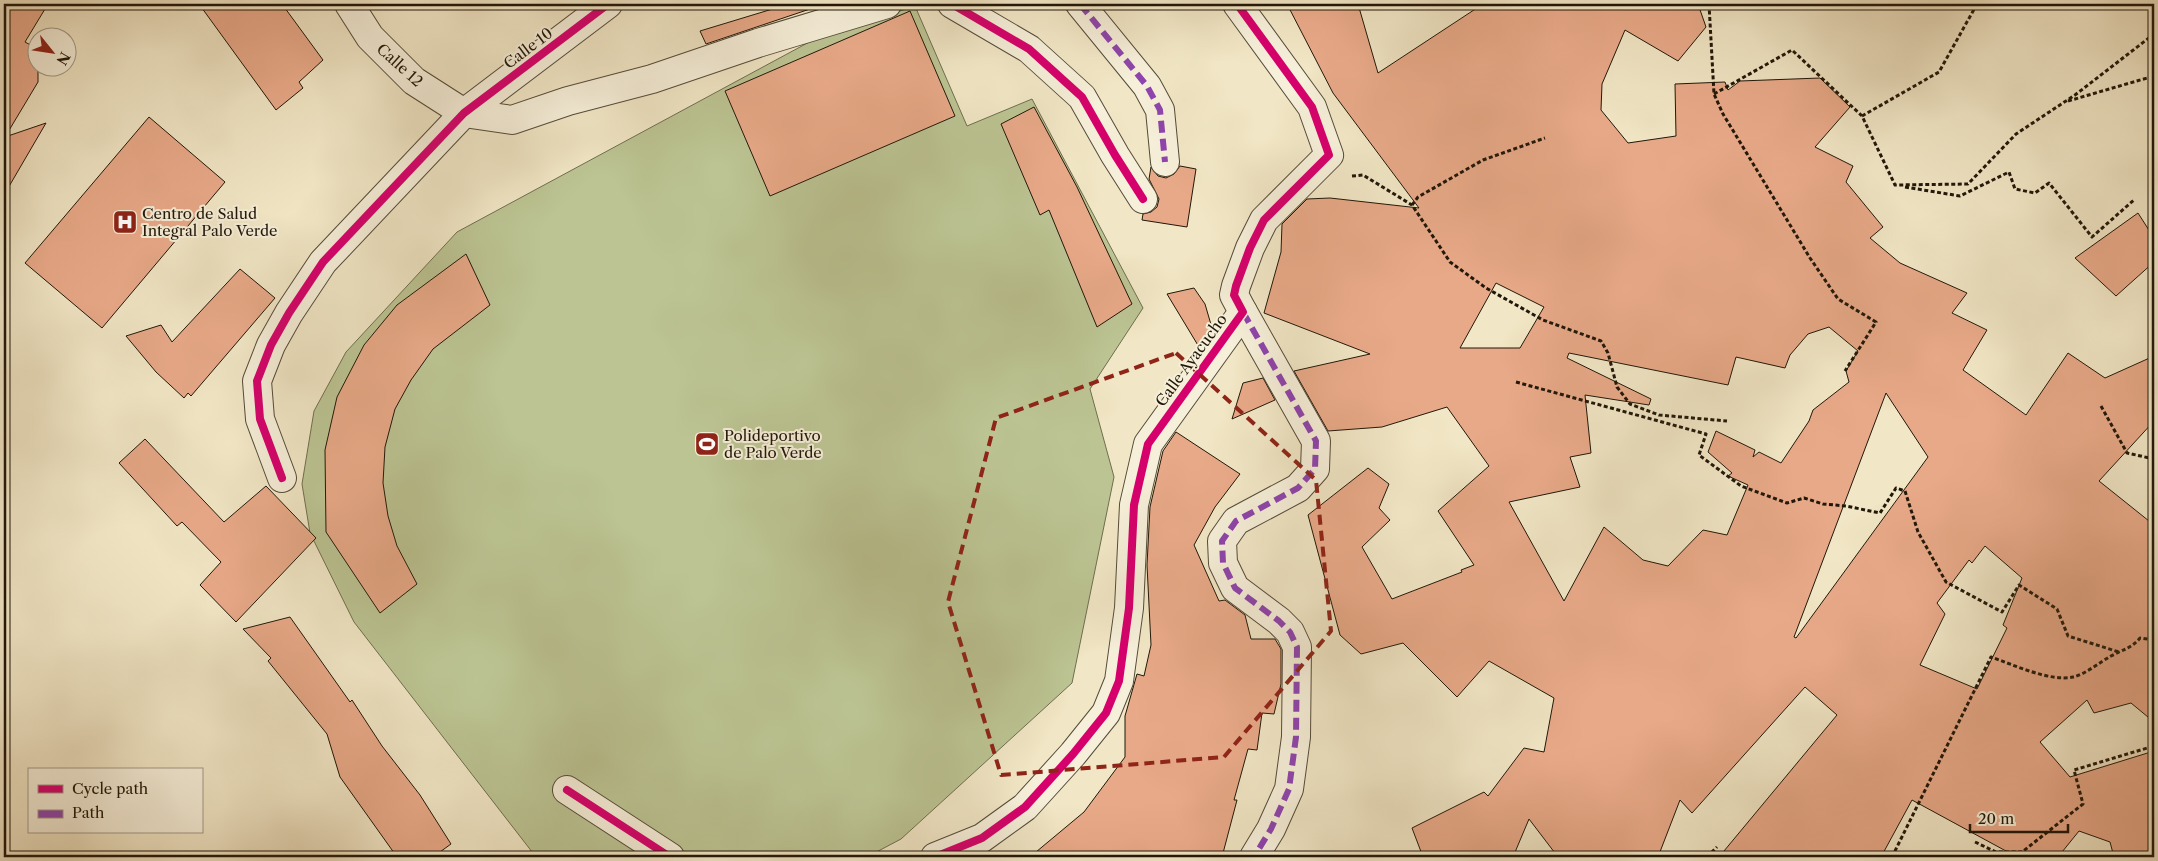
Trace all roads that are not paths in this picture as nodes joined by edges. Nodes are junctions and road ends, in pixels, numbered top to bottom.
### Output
1 (349, 4) edge
2 (608, 4) edge
3 (887, 4) edge
4 (952, 4) edge
5 (1080, 4) edge
6 (1237, 4) edge
7 (464, 113) junction
8 (1165, 162) dead end
9 (1144, 199) dead end
10 (1243, 312) junction
11 (282, 478) dead end
12 (566, 790) dead end
13 (670, 857) edge
14 (935, 857) edge
15 (1254, 857) edge

1 - 7 street, Calle 12
2 - 7 street, Calle 10
3 - 7 street
4 - 9 street
5 - 8 street
6 - 10 street, Calle Ayacucho
7 - 11 street, Calle 10
10 - 14 street, Calle Ayacucho
10 - 15 street
12 - 13 street

